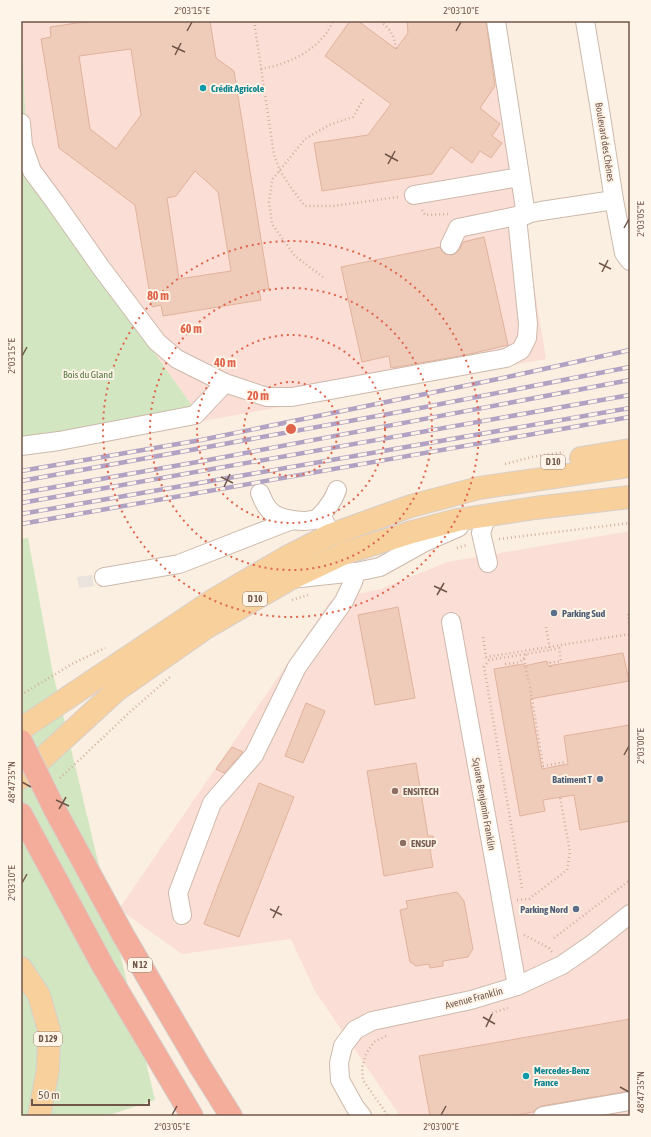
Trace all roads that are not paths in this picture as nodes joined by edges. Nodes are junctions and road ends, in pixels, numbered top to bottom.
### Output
1 (496, 21) edge
2 (585, 21) edge
3 (21, 123) edge
4 (520, 177) junction
5 (414, 195) road end
6 (614, 200) junction
7 (522, 216) junction
8 (450, 244) dead end
9 (630, 261) edge
10 (225, 383) junction
11 (21, 446) edge
12 (630, 450) edge
13 (630, 466) edge
14 (479, 488) junction
15 (337, 490) dead end
16 (260, 493) dead end
17 (630, 497) edge
18 (487, 515) junction
19 (292, 520) junction
20 (324, 527) junction
21 (488, 563) dead end
22 (356, 572) junction
23 (104, 578) dead end
24 (288, 580) junction
25 (451, 622) dead end
26 (30, 721) edge
27 (21, 729) edge
28 (21, 741) edge
29 (21, 778) edge
30 (26, 824) edge
31 (630, 914) edge
32 (182, 916) dead end
33 (21, 968) edge
34 (517, 986) junction
35 (630, 1101) edge
36 (39, 1116) edge
37 (192, 1116) edge
38 (231, 1116) edge
39 (362, 1116) edge
40 (543, 1116) edge

1 - 4 street
2 - 6 street, Boulevard des Chênes
3 - 10 street
4 - 5 street
4 - 7 street
6 - 7 street
6 - 9 street, Boulevard des Chênes
7 - 8 street
7 - 10 street
10 - 11 street
12 - 14 main road, D 10
13 - 14 main road, D 10
14 - 20 main road, D 10
15 - 20 street
16 - 19 street
17 - 18 main road, D 10
18 - 21 street
18 - 22 street
18 - 24 main road, D 10
19 - 20 street
19 - 23 street
20 - 26 main road, D 10
22 - 24 street
22 - 32 street
24 - 29 main road, D 10
25 - 34 street, Square Benjamin Franklin
26 - 27 main road
28 - 38 highway, N 12, bridge
30 - 37 highway
31 - 34 street, Avenue Franklin
33 - 36 main road, D 129
34 - 39 street, Avenue Franklin
35 - 40 street

